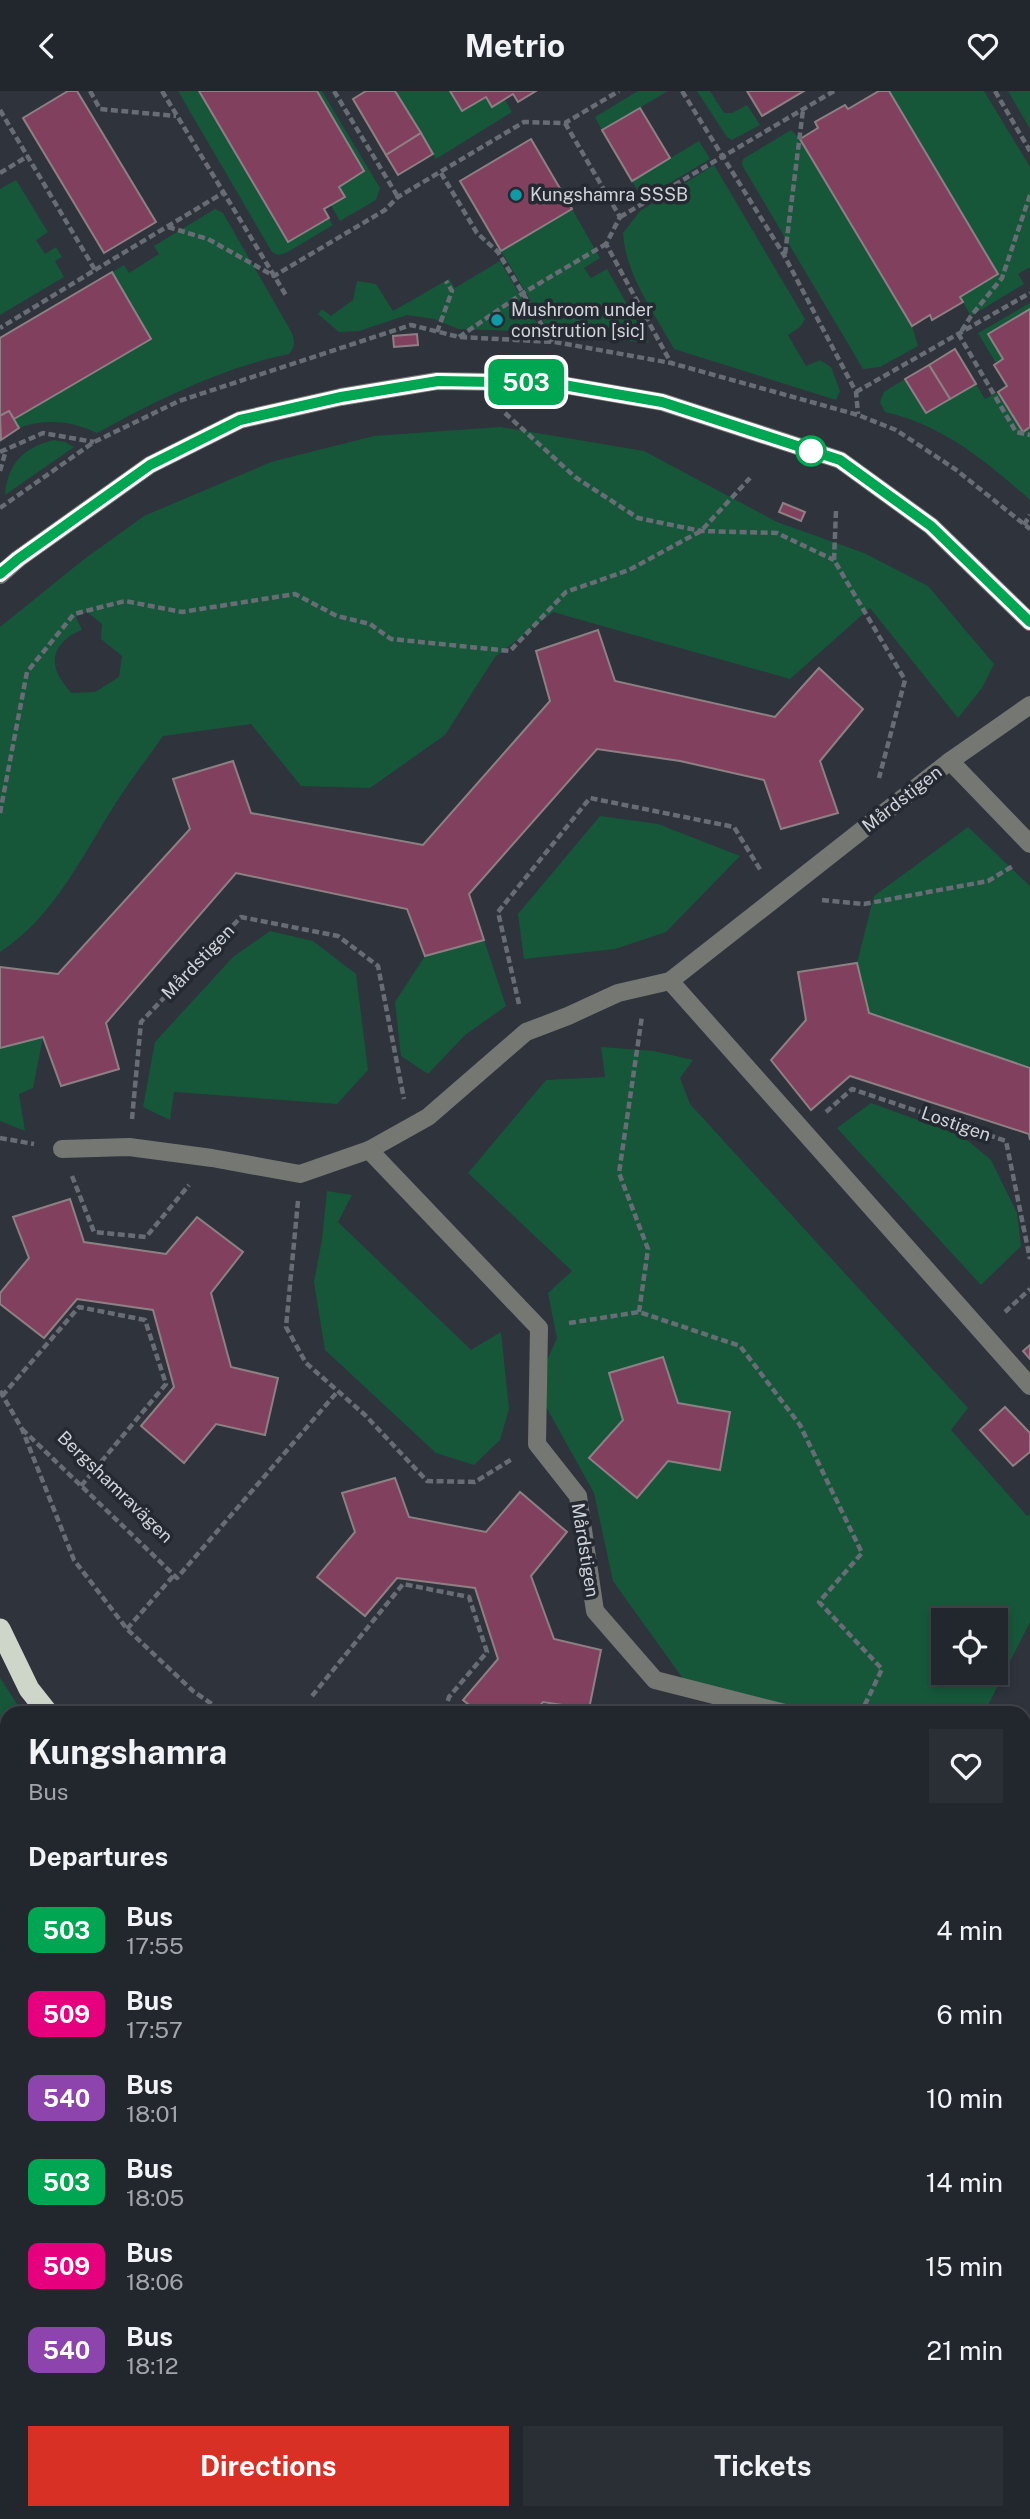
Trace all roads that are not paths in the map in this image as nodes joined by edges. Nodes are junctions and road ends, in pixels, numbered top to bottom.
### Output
1 (0, 575) edge
2 (1030, 622) edge
3 (1030, 705) edge
4 (950, 761) junction
5 (1030, 843) edge
6 (670, 981) junction
7 (62, 1149) road end
8 (369, 1150) junction
9 (1030, 1386) edge
10 (0, 1629) edge
11 (42, 1706) edge
12 (757, 1706) edge

1 - 2 street
3 - 4 street, Mårdstigen
4 - 5 street
4 - 6 street, Mårdstigen
6 - 8 street, Mårdstigen
6 - 9 street
7 - 8 street, Mårdstigen
8 - 12 street, Mårdstigen
10 - 11 highway

